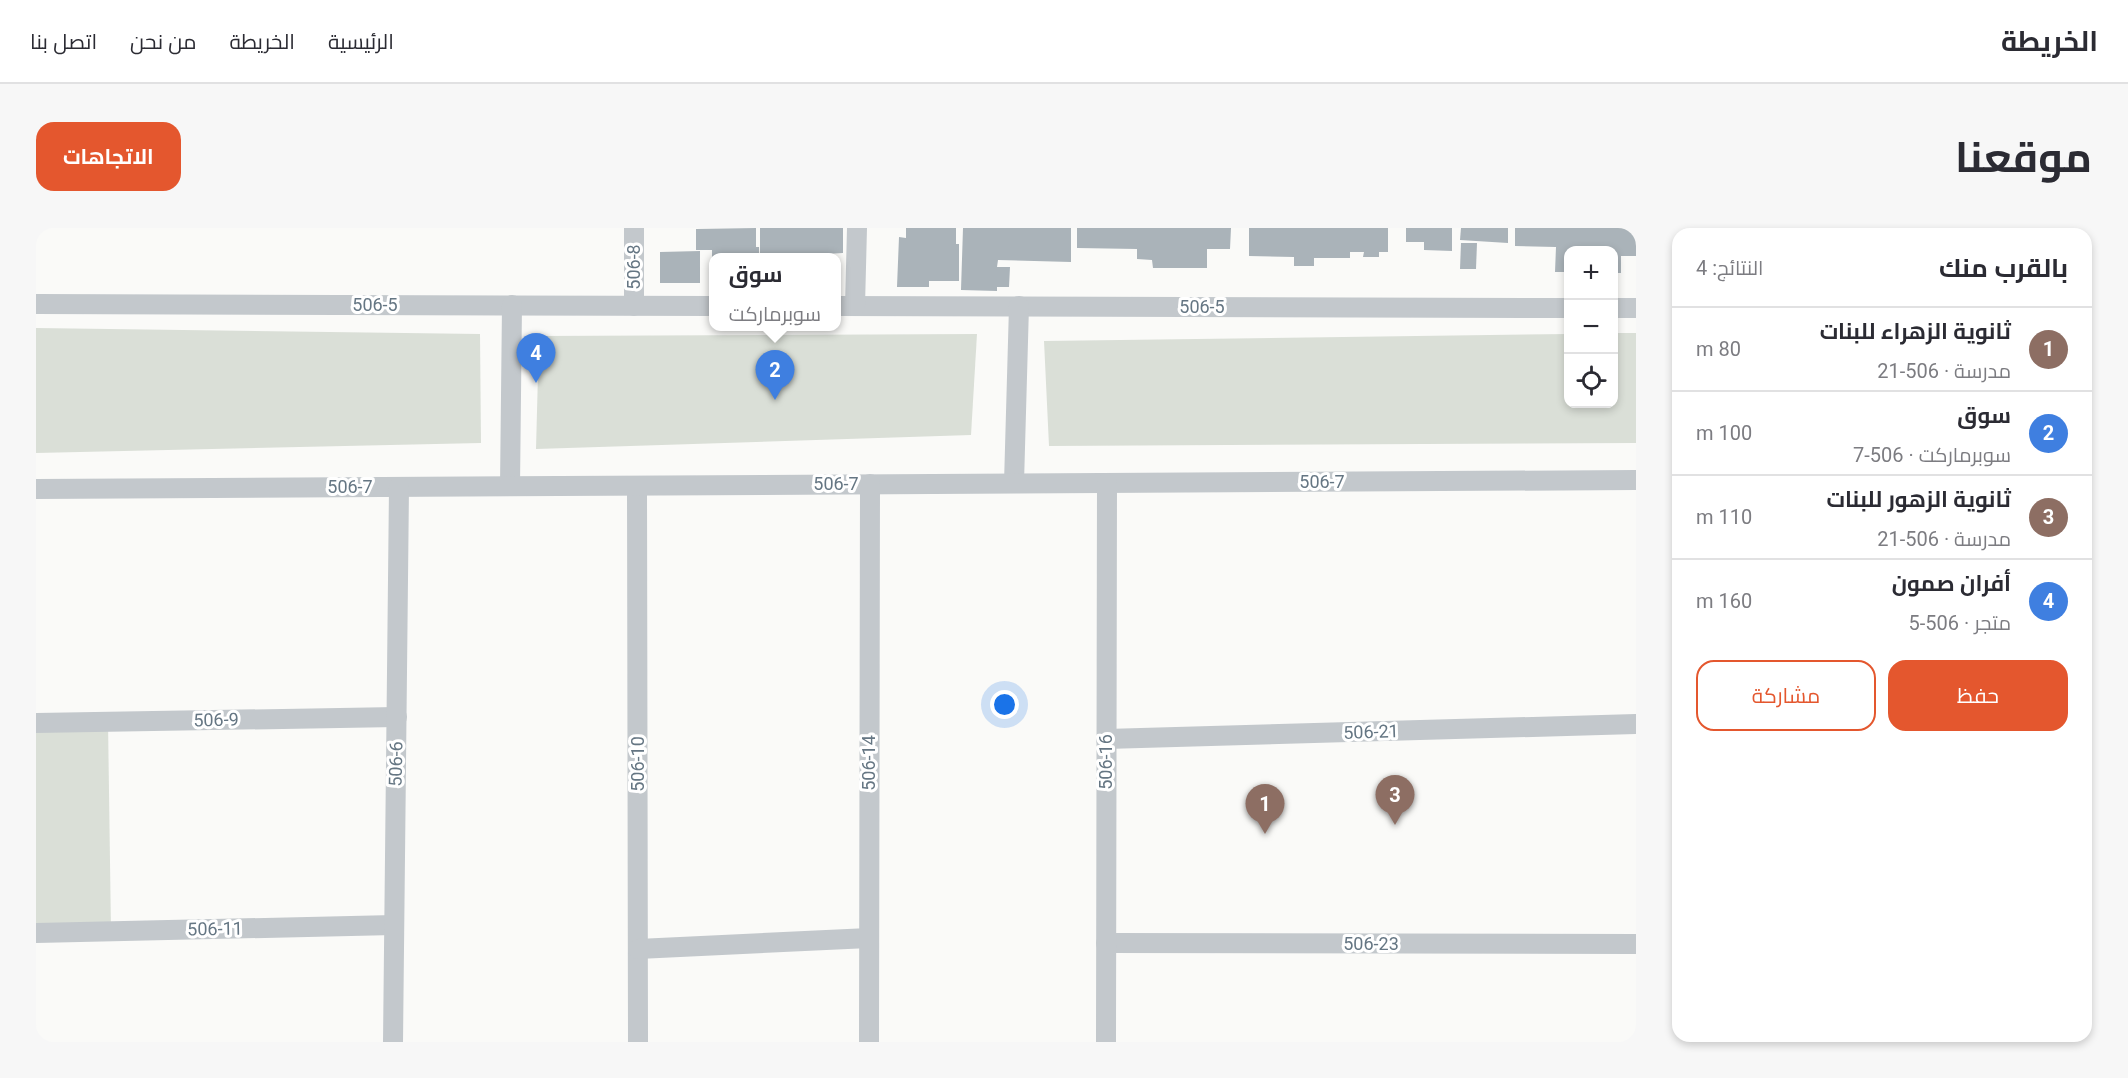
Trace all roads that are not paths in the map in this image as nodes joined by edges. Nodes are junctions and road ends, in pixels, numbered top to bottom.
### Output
1 (634, 228) edge
2 (857, 228) edge
3 (36, 304) edge
4 (512, 305) junction
5 (634, 306) junction
6 (709, 306) edge
7 (846, 306) edge
8 (1019, 306) junction
9 (1564, 308) edge
10 (1618, 308) edge
11 (1636, 308) edge
12 (1636, 480) edge
13 (1014, 483) junction
14 (1107, 483) junction
15 (870, 484) junction
16 (510, 486) junction
17 (637, 486) junction
18 (399, 487) junction
19 (36, 489) edge
20 (397, 717) junction
21 (36, 723) edge
22 (1636, 724) edge
23 (1106, 739) junction
24 (394, 925) junction
25 (36, 933) edge
26 (869, 938) junction
27 (1106, 943) junction
28 (1636, 944) edge
29 (638, 949) junction
30 (393, 1042) edge
31 (638, 1042) edge
32 (869, 1042) edge
33 (1106, 1042) edge

1 - 5 street, 506-8
2 - 7 street
3 - 4 street, 506-5
4 - 5 street, 506-5
4 - 16 street
5 - 6 street, 506-5
7 - 8 street, 506-5
8 - 9 street, 506-5
8 - 13 street
10 - 11 street
12 - 14 street, 506-7
13 - 14 street, 506-7
13 - 15 street, 506-7
14 - 23 street, 506-16
15 - 17 street, 506-7
15 - 26 street, 506-14
16 - 17 street, 506-7
16 - 18 street, 506-7
17 - 29 street, 506-10
18 - 19 street, 506-7
18 - 20 street, 506-6
20 - 21 street, 506-9
20 - 24 street, 506-6
22 - 23 street, 506-21
23 - 27 street, 506-16
24 - 25 street, 506-11
24 - 30 street, 506-6
26 - 29 street
26 - 32 street, 506-14
27 - 28 street, 506-23
27 - 33 street, 506-16
29 - 31 street, 506-10

